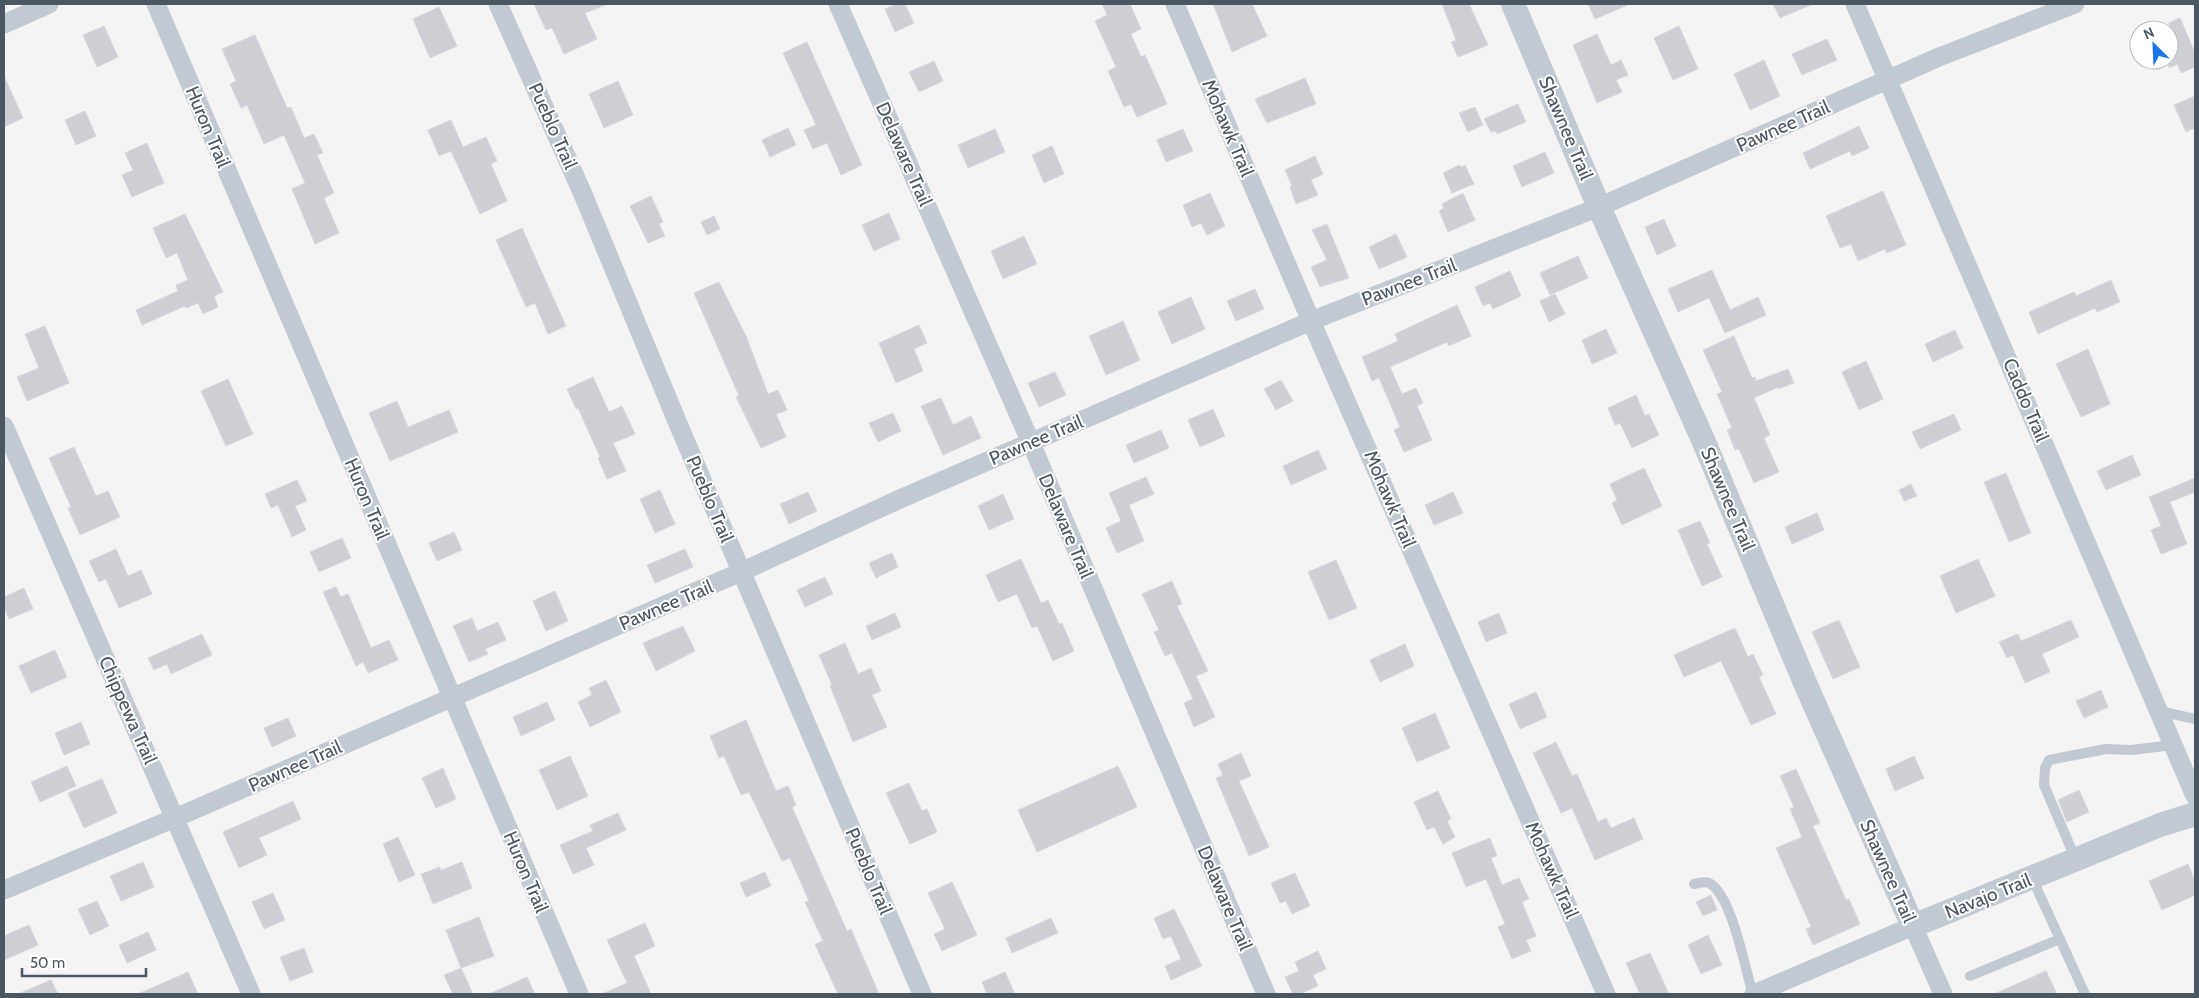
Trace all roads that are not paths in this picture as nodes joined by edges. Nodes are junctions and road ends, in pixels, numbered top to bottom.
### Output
1 (49, 4) edge
2 (156, 4) edge
3 (498, 4) edge
4 (838, 4) edge
5 (1175, 4) edge
6 (1513, 4) edge
7 (1855, 4) edge
8 (2075, 4) edge
9 (4, 24) edge
10 (1889, 79) junction
11 (1599, 207) junction
12 (1310, 321) junction
13 (4, 426) edge
14 (1031, 443) junction
15 (742, 572) junction
16 (452, 698) junction
17 (2159, 711) junction
18 (2195, 719) edge
19 (2173, 744) junction
20 (2191, 777) edge
21 (2195, 796) edge
22 (2195, 814) edge
23 (175, 818) junction
24 (2076, 860) junction
25 (2032, 878) junction
26 (1694, 884) dead end
27 (4, 890) edge
28 (1913, 926) junction
29 (2060, 939) junction
30 (1970, 976) dead end
31 (251, 994) edge
32 (579, 994) edge
33 (922, 994) edge
34 (1266, 994) edge
35 (1606, 994) edge
36 (1753, 994) edge
37 (1943, 994) edge
38 (2085, 994) edge

1 - 9 street
2 - 16 street, Huron Trail
3 - 15 street, Pueblo Trail
4 - 14 street, Delaware Trail
5 - 12 street, Mohawk Trail
6 - 11 street, Shawnee Trail
7 - 10 street, Caddo Trail
8 - 10 street, Pawnee Trail
10 - 11 street, Pawnee Trail
10 - 17 street, Caddo Trail
11 - 12 street, Pawnee Trail
11 - 28 street, Shawnee Trail
12 - 14 street, Pawnee Trail
12 - 35 street, Mohawk Trail
13 - 23 street, Chippewa Trail
14 - 15 street, Pawnee Trail
14 - 34 street, Delaware Trail
15 - 16 street, Pawnee Trail
15 - 33 street, Pueblo Trail
16 - 23 street, Pawnee Trail
16 - 32 street, Huron Trail
17 - 18 lane
17 - 19 street, Caddo Trail
19 - 20 street, Caddo Trail
19 - 24 lane
20 - 21 street, Caddo Trail
22 - 24 street, Navajo Trail
23 - 27 street, Pawnee Trail
23 - 31 street, Chippewa Trail
24 - 25 street, Navajo Trail
25 - 28 street, Navajo Trail
25 - 29 lane
26 - 36 lane
28 - 36 street, Navajo Trail
28 - 37 street, Shawnee Trail
29 - 30 lane
29 - 38 lane

